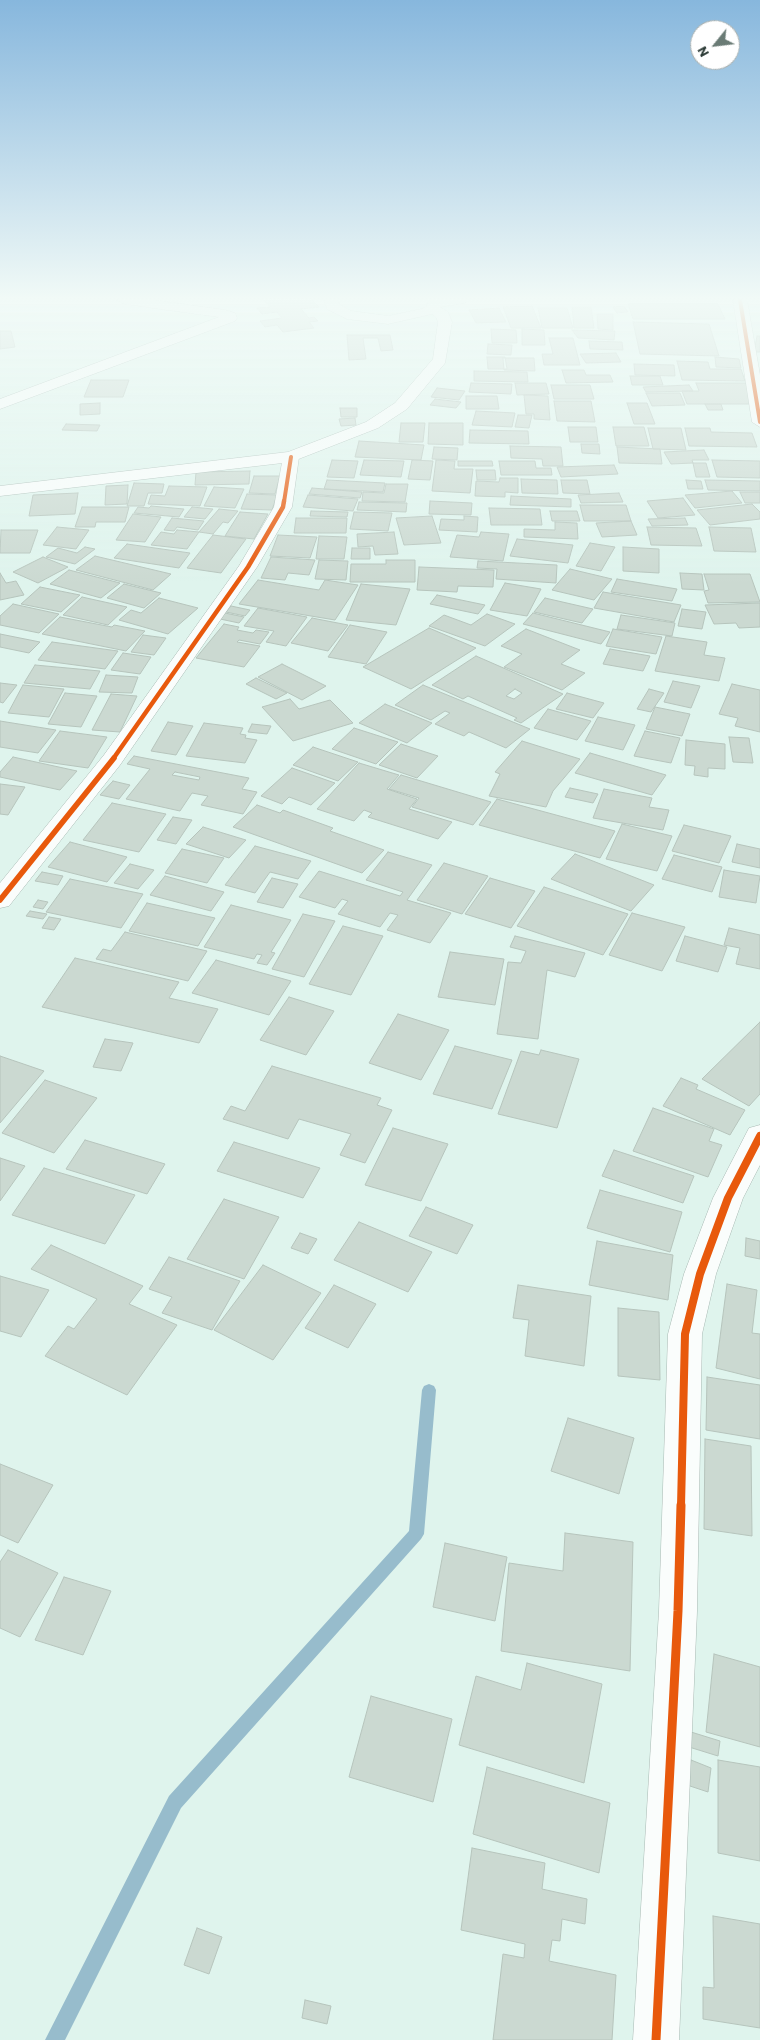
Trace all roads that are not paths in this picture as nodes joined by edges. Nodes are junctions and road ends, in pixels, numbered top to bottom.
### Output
1 (24, 395) edge
2 (410, 395) edge
3 (756, 395) edge
4 (0, 404) edge
5 (760, 422) edge
6 (290, 457) junction
7 (0, 491) edge
8 (0, 900) edge
9 (760, 1136) edge
10 (656, 2040) edge

1 - 4 street
2 - 6 street
3 - 5 street
6 - 7 street
6 - 8 street
9 - 10 street

